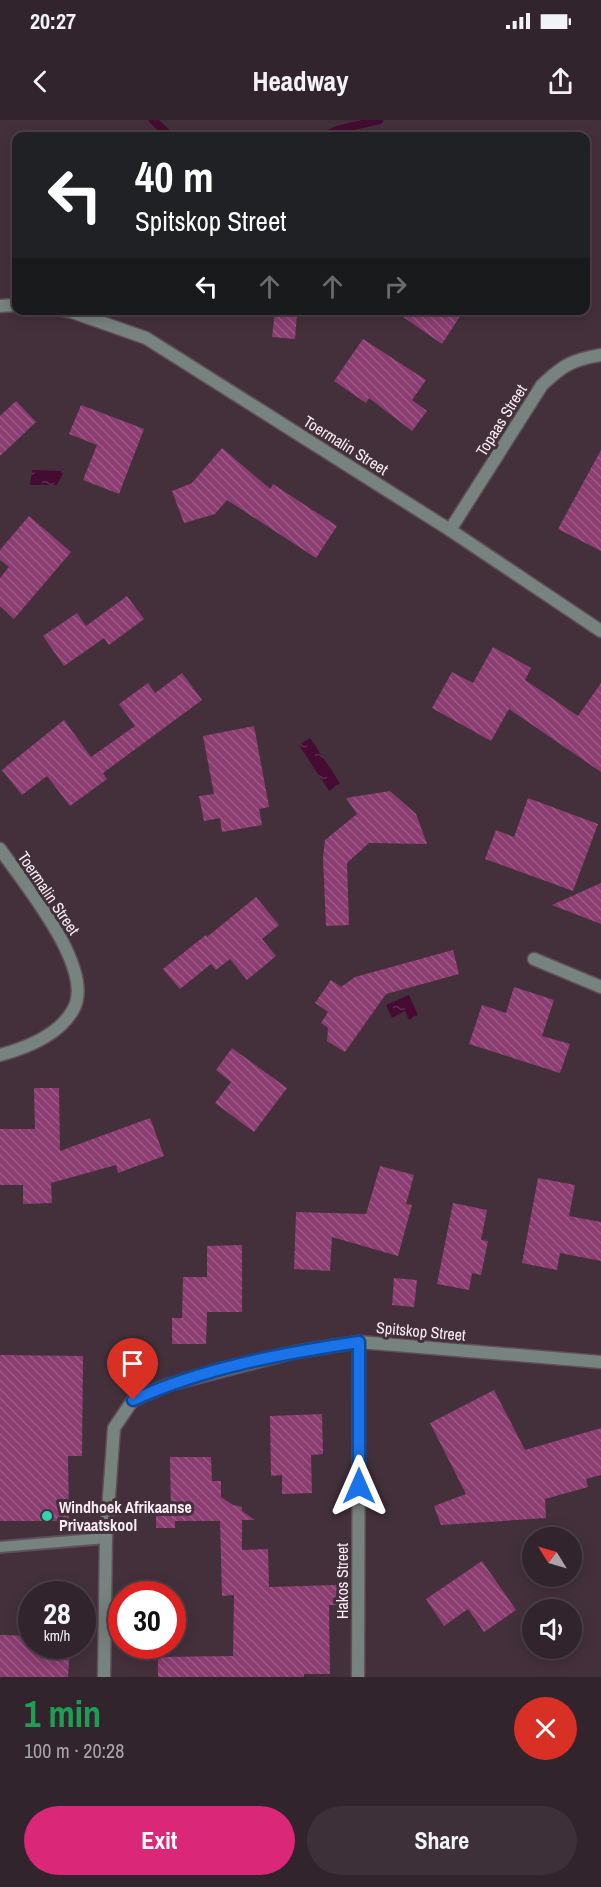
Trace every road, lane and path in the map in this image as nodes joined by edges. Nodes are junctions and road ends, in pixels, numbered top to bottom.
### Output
1 (81, 315) edge
2 (601, 355) edge
3 (450, 530) junction
4 (601, 631) edge
5 (0, 849) edge
6 (534, 959) dead end
7 (601, 987) edge
8 (0, 1055) edge
9 (359, 1342) junction
10 (601, 1362) edge
11 (105, 1538) junction
12 (0, 1547) edge
13 (104, 1677) edge
14 (358, 1677) edge

1 - 3 street, Toermalin Street
2 - 3 street, Topaas Street
3 - 4 street, Toermalin Street
5 - 8 street, Toermalin Street
6 - 7 street
9 - 10 street, Spitskop Street
9 - 11 street, Spitskop Street
9 - 14 street, Hakos Street
11 - 12 lane
11 - 13 street, Spitskop Street

